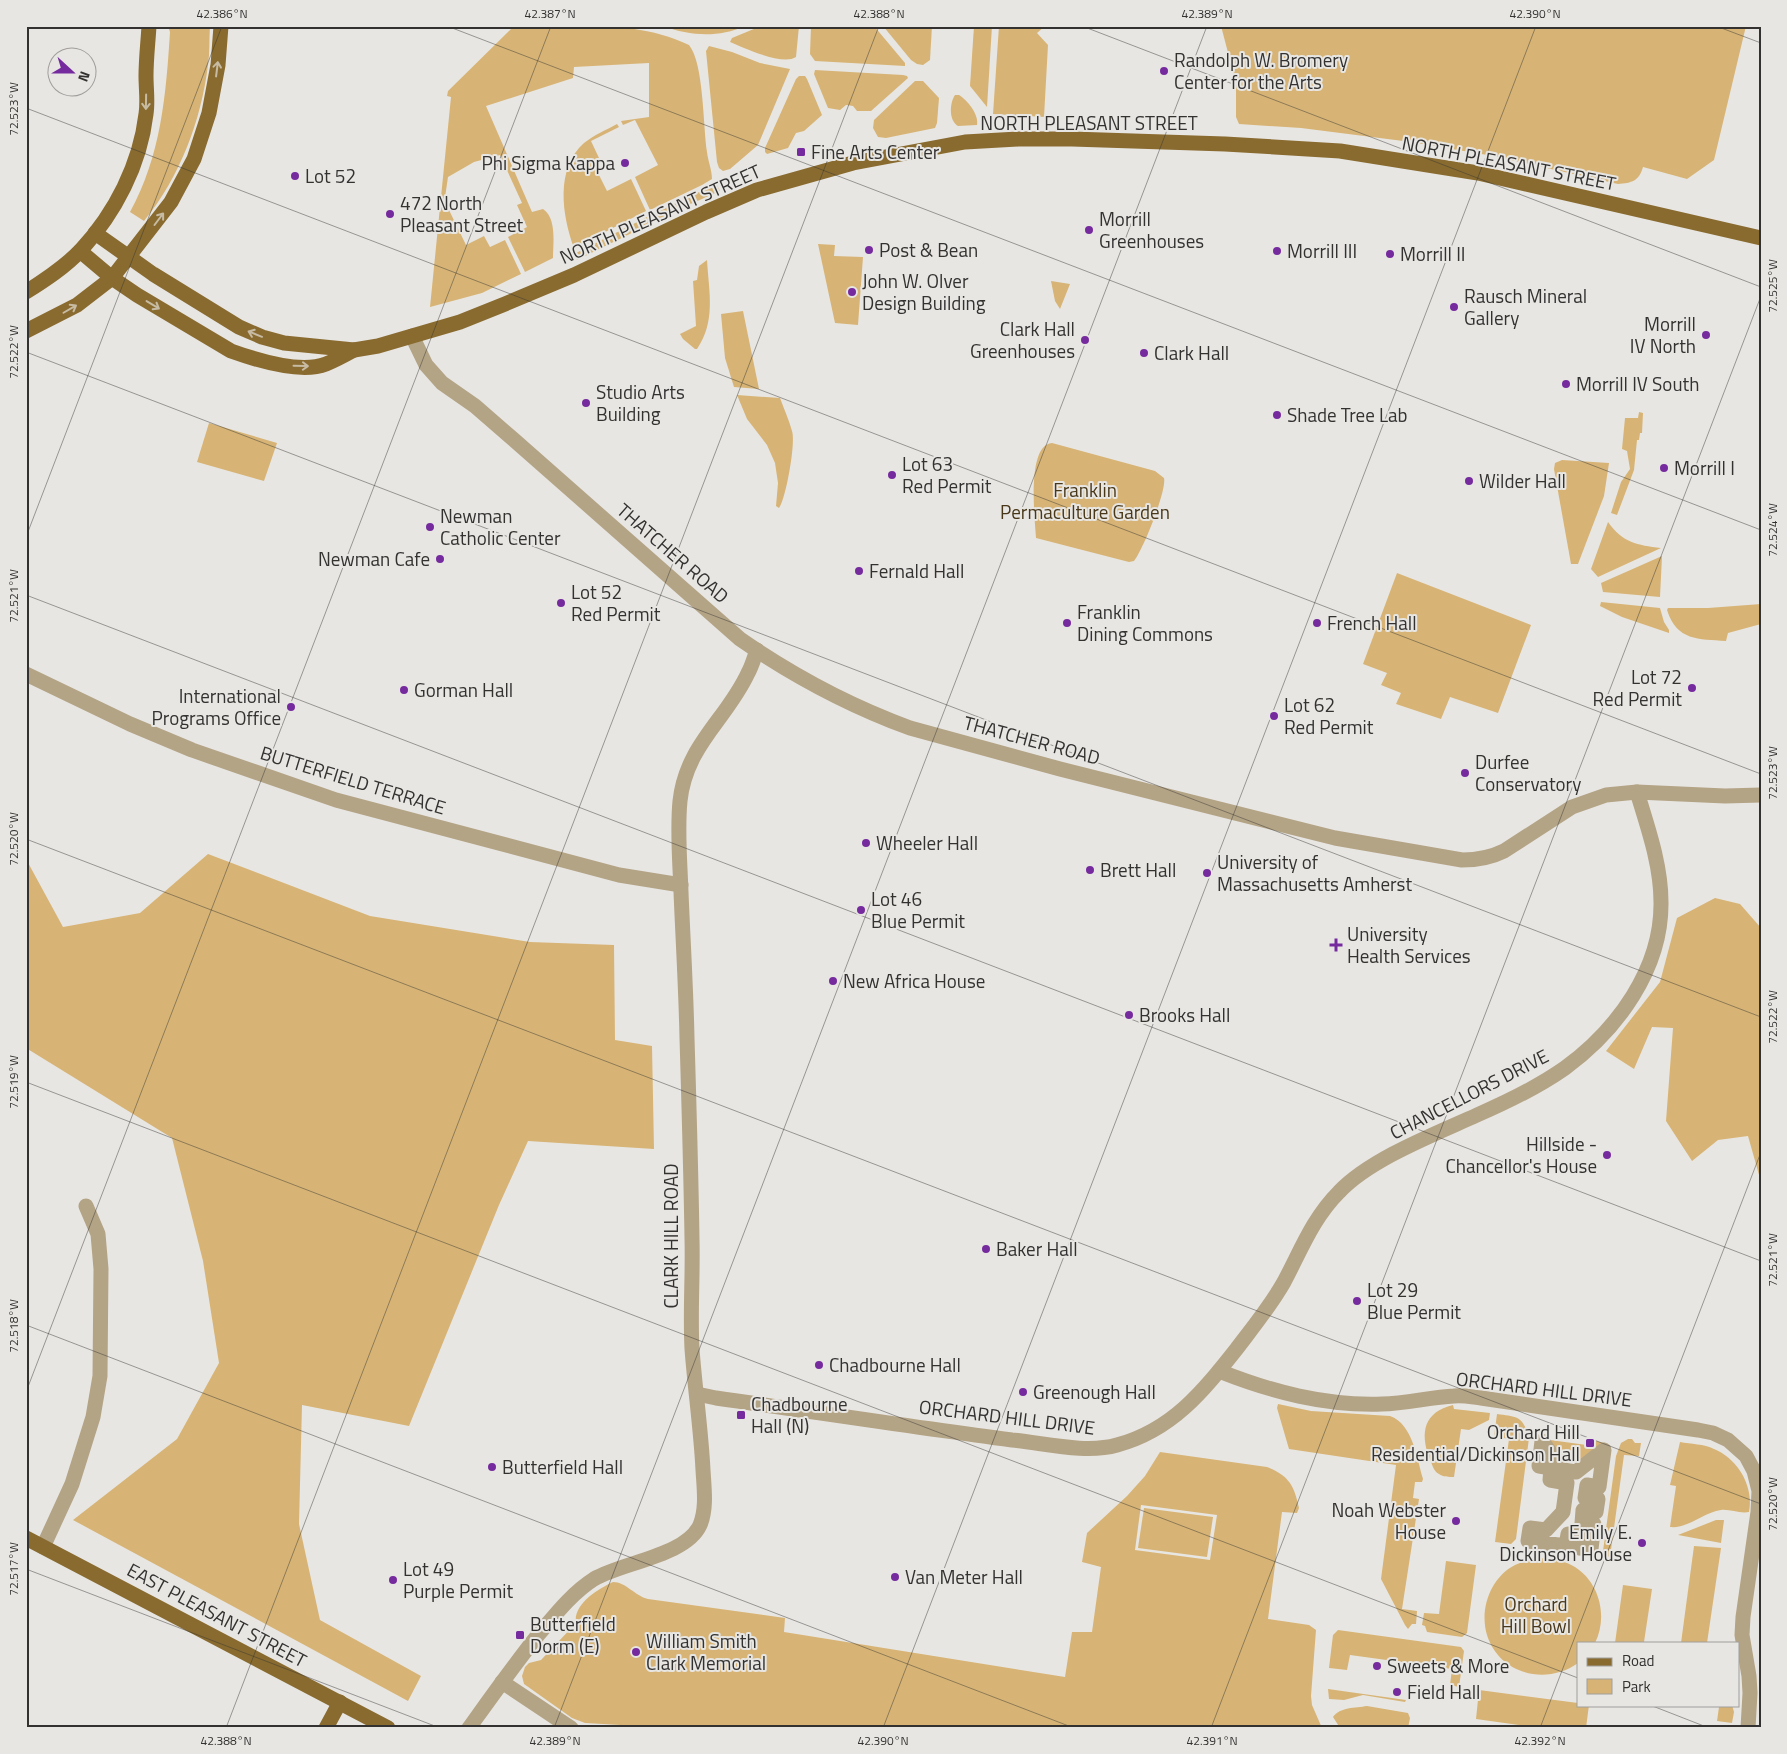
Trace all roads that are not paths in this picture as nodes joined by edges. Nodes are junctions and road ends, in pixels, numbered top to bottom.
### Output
1 (149, 26) edge
2 (221, 26) edge
3 (95, 233) junction
4 (1761, 238) edge
5 (80, 251) junction
6 (129, 258) junction
7 (112, 278) junction
8 (26, 292) edge
9 (26, 331) edge
10 (412, 336) junction
11 (354, 350) junction
12 (757, 650) junction
13 (26, 674) edge
14 (1637, 792) junction
15 (1761, 795) edge
16 (681, 885) junction
17 (86, 1206) dead end
18 (1219, 1371) junction
19 (697, 1394) junction
20 (1604, 1450) joint
21 (26, 1538) edge
22 (43, 1547) junction
23 (502, 1682) junction
24 (340, 1702) junction
25 (326, 1728) edge
26 (388, 1728) edge
27 (469, 1728) edge
28 (571, 1728) edge
29 (1748, 1728) edge

1 -> 3 main road
6 -> 2 main road
3 - 5 main road
3 - 6 main road, NORTH PLEASANT STREET
4 - 10 main road, NORTH PLEASANT STREET
5 - 7 main road, NORTH PLEASANT STREET
5 - 8 main road
6 - 7 main road
11 -> 6 main road, NORTH PLEASANT STREET
9 -> 7 main road
7 -> 11 main road, NORTH PLEASANT STREET
10 - 11 main road, NORTH PLEASANT STREET
10 - 12 street, THATCHER ROAD
12 - 14 street, THATCHER ROAD
12 - 16 street, CLARK HILL ROAD
13 - 16 street, BUTTERFIELD TERRACE
14 - 15 street, THATCHER ROAD
14 - 18 street, CHANCELLORS DRIVE
16 - 19 street, CLARK HILL ROAD
17 - 22 street
18 - 19 street, ORCHARD HILL DRIVE
18 - 29 street, ORCHARD HILL DRIVE
19 - 23 street, CLARK HILL ROAD
20 - 20 street
21 - 22 main road, EAST PLEASANT STREET
22 - 24 main road, EAST PLEASANT STREET
23 - 27 street, CLARK HILL ROAD
23 - 28 street
24 - 25 main road
24 - 26 main road, EAST PLEASANT STREET

